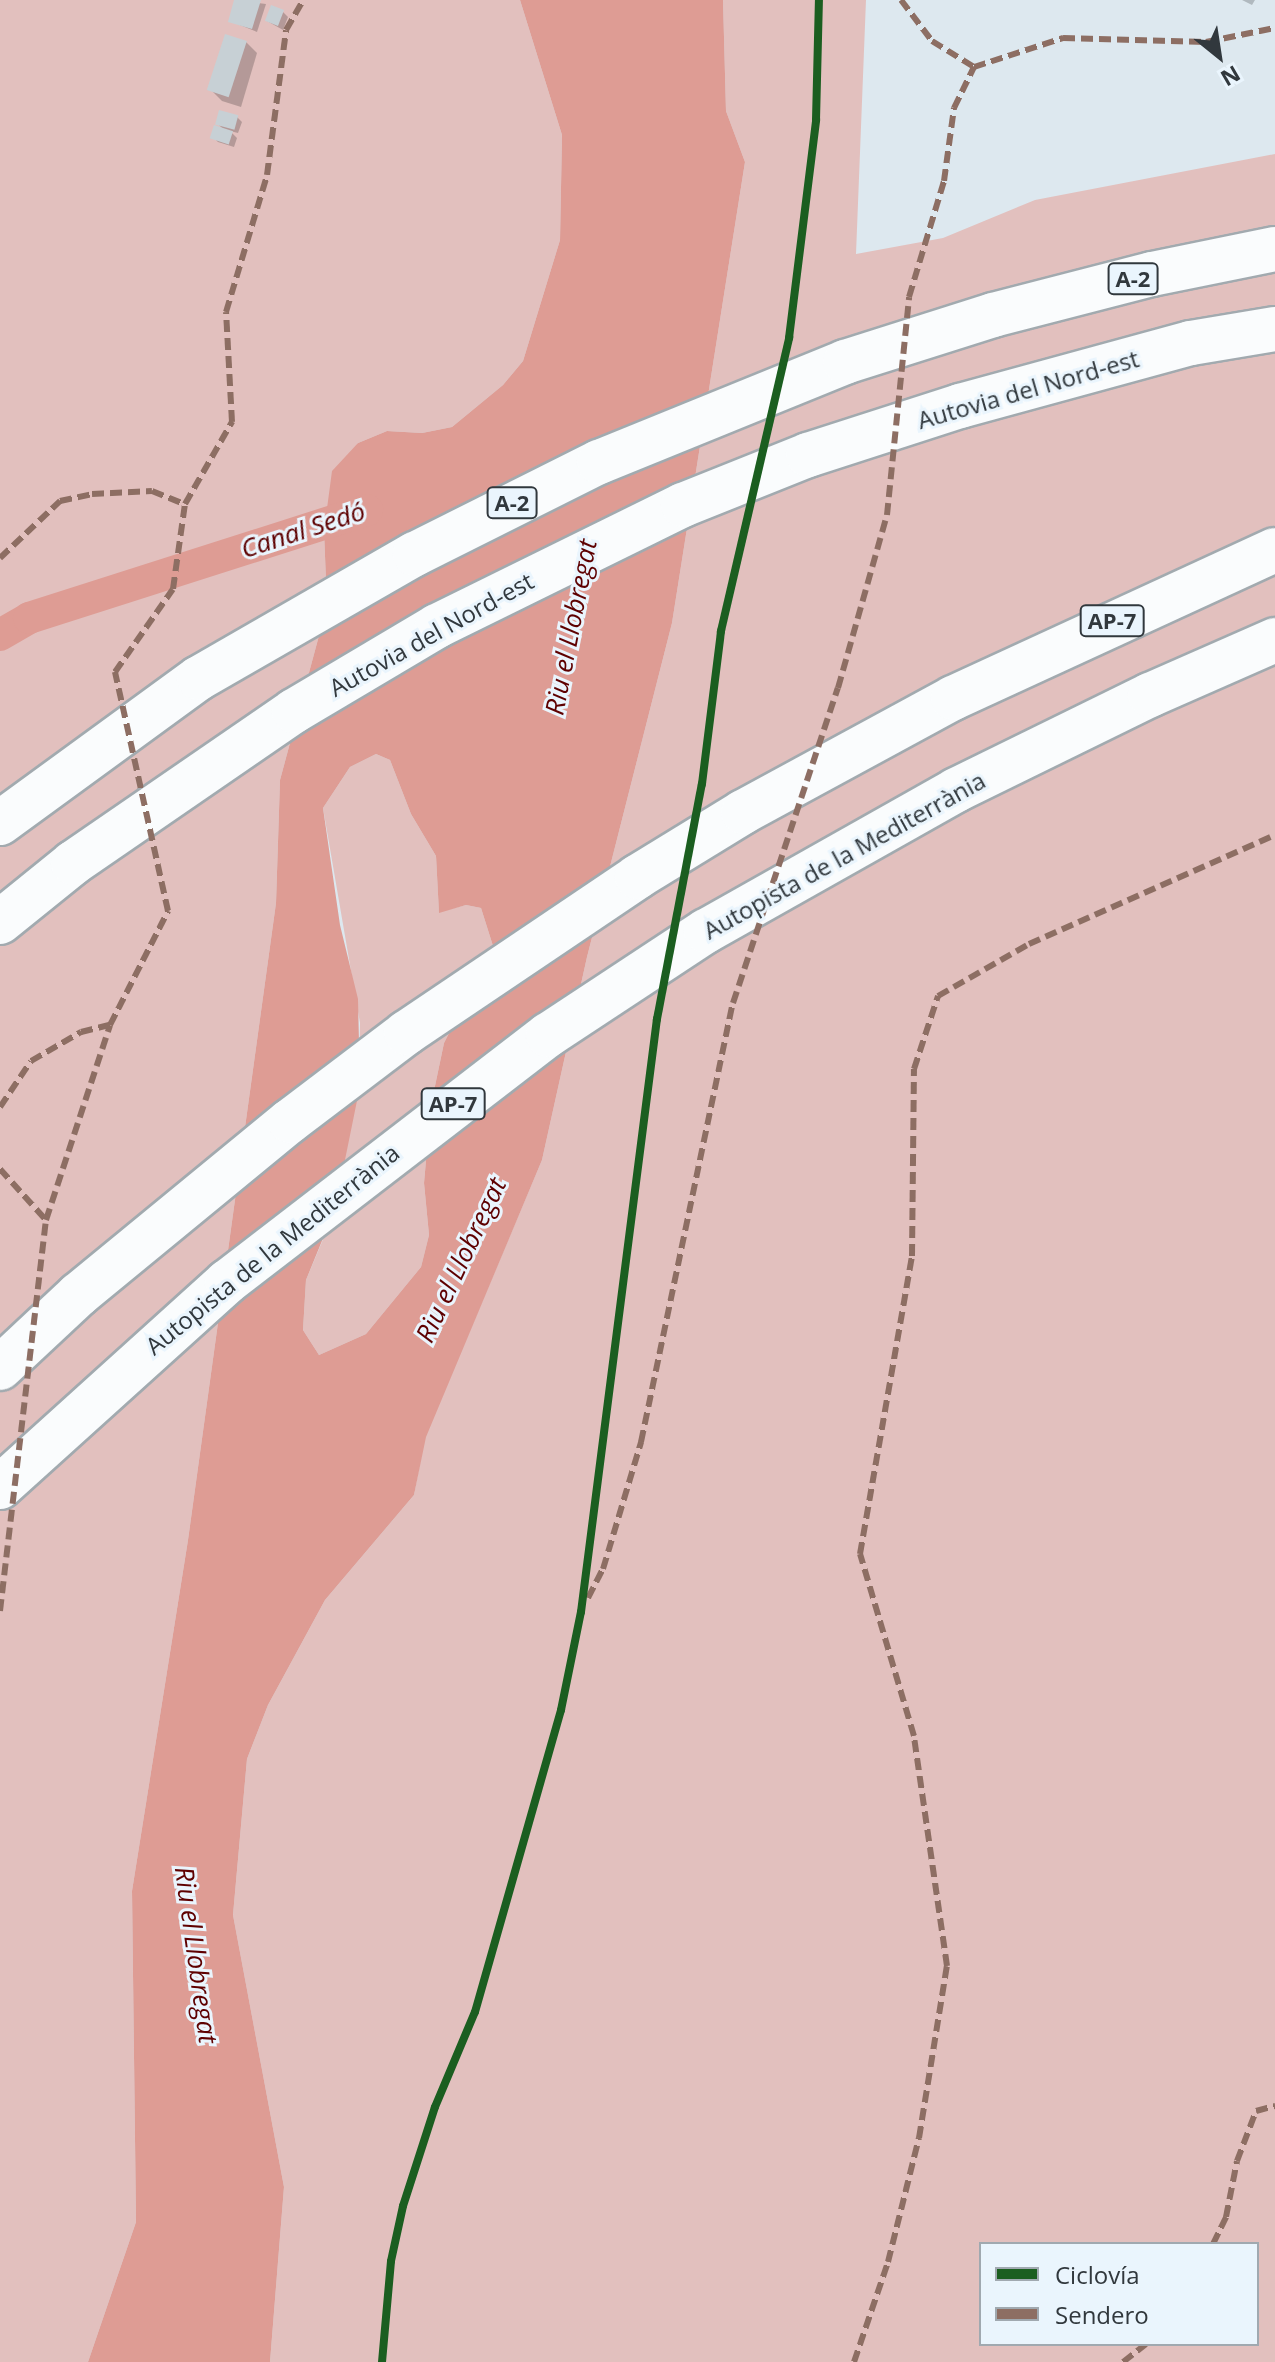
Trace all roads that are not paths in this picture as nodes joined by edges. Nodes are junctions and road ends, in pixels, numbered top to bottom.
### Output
1 (1275, 249) edge
2 (1275, 329) edge
3 (1275, 550) edge
4 (1275, 640) edge
5 (0, 823) edge
6 (0, 922) edge
7 (0, 1368) edge
8 (0, 1487) edge

1 - 5 highway, A-2
2 - 6 highway, Autovia del Nord-est
3 - 7 highway, AP-7
4 - 8 highway, Autopista de la Mediterrània / AP-7

